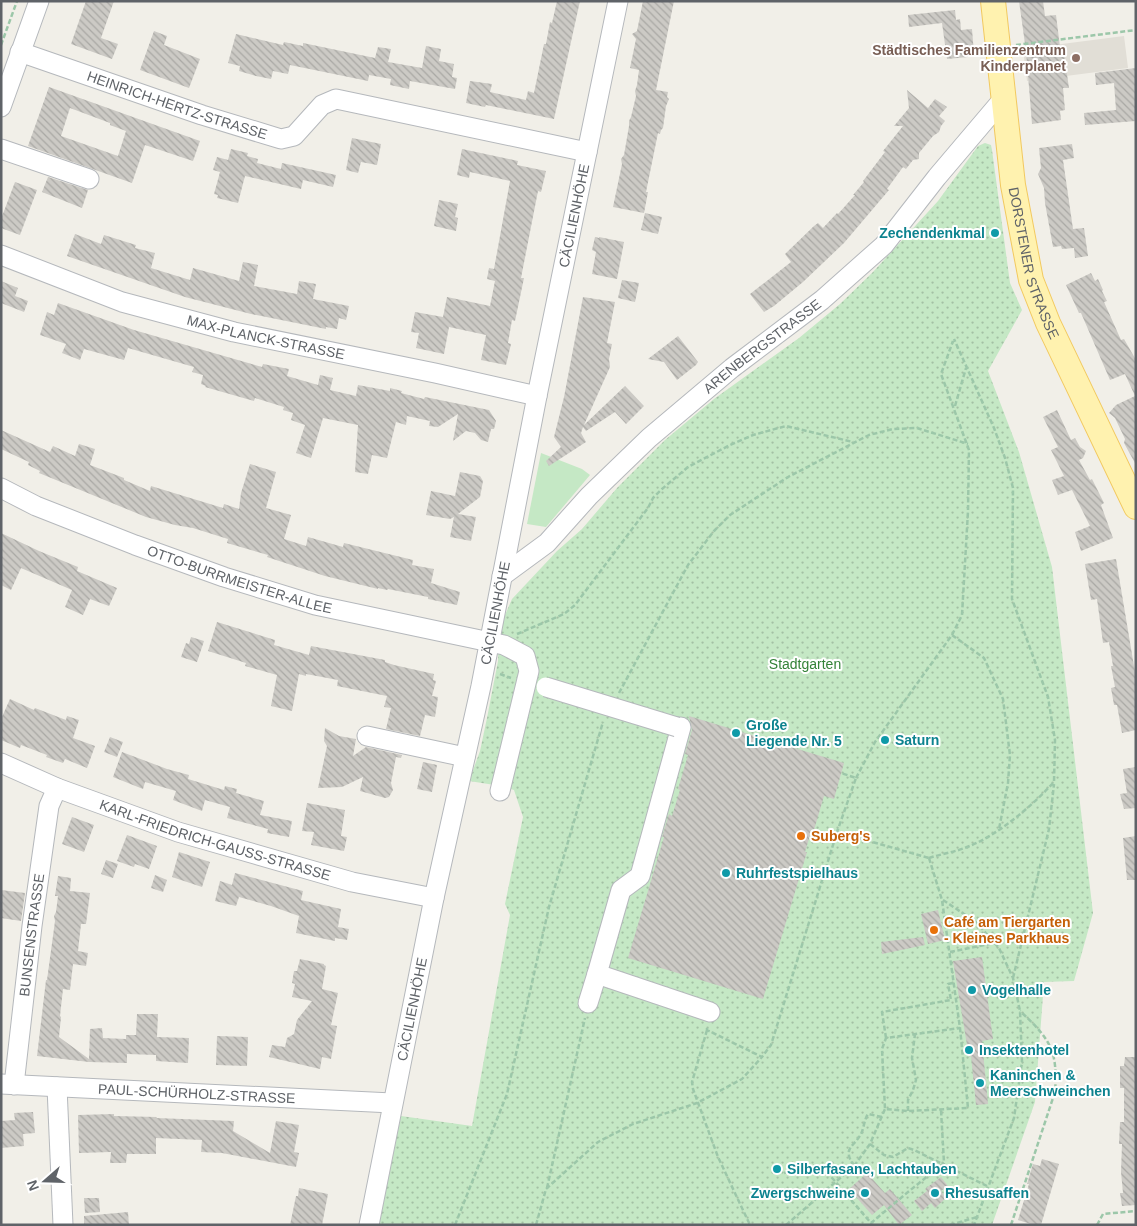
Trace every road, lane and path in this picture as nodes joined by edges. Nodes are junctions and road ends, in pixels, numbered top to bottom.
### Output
1 (17, 1) edge
2 (39, 1) edge
3 (618, 1) edge
4 (993, 1) edge
5 (1136, 30) edge
6 (1041, 42) dead end
7 (1, 45) edge
8 (20, 52) junction
9 (1004, 98) junction
10 (1, 107) edge
11 (1, 149) edge
12 (588, 152) junction
13 (89, 179) dead end
14 (1, 255) edge
15 (966, 367) junction
16 (537, 396) junction
17 (954, 408) junction
18 (854, 442) junction
19 (968, 444) junction
20 (1, 488) edge
21 (1136, 506) edge
22 (502, 576) junction
23 (952, 635) junction
24 (496, 643) junction
25 (526, 682) junction
26 (617, 696) dead end
27 (608, 714) dead end
28 (366, 736) dead end
29 (465, 757) junction
30 (1, 763) edge
31 (842, 774) dead end
32 (856, 778) junction
33 (1054, 782) junction
34 (57, 788) junction
35 (500, 791) dead end
36 (999, 829) junction
37 (837, 832) junction
38 (929, 858) junction
39 (434, 898) junction
40 (942, 900) junction
41 (994, 943) junction
42 (950, 952) junction
43 (596, 974) junction
44 (1013, 978) junction
45 (954, 983) junction
46 (588, 1003) joint
47 (1020, 1011) junction
48 (709, 1021) junction
49 (960, 1028) junction
50 (915, 1034) junction
51 (886, 1038) junction
52 (762, 1057) junction
53 (8, 1085) edge
54 (57, 1087) junction
55 (392, 1102) junction
56 (697, 1103) junction
57 (885, 1109) junction
58 (941, 1110) junction
59 (908, 1111) junction
60 (882, 1117) junction
61 (870, 1144) junction
62 (944, 1163) junction
63 (854, 1166) junction
64 (784, 1173) dead end
65 (835, 1182) junction
66 (988, 1186) junction
67 (546, 1189) junction
68 (1136, 1211) edge
69 (978, 1216) junction
70 (63, 1225) edge
71 (369, 1225) edge
72 (455, 1225) edge
73 (536, 1225) edge
74 (750, 1225) edge
75 (786, 1225) edge
76 (950, 1225) edge
77 (974, 1225) edge
78 (1011, 1225) edge
79 (1097, 1225) edge

1 - 7 path
2 - 8 street
3 - 12 street, CÄCILIENHÖHE
4 - 9 main road, DORSTENER STRASSE
5 - 6 path
8 - 10 street
8 - 12 street, HEINRICH-HERTZ-STRASSE
9 - 21 main road, DORSTENER STRASSE
9 - 22 street, ARENBERGSTRASSE
11 - 13 street
12 - 16 street, CÄCILIENHÖHE
14 - 16 street, MAX-PLANCK-STRASSE
15 - 17 path
15 - 17 path
15 - 33 path
16 - 22 street, CÄCILIENHÖHE
17 - 19 path
18 - 19 path
18 - 24 path
18 - 26 path
19 - 23 path
20 - 24 street, OTTO-BURRMEISTER-ALLEE
22 - 24 street, CÄCILIENHÖHE
23 - 32 path
23 - 36 path
24 - 25 street, OTTO-BURRMEISTER-ALLEE
24 - 29 street, CÄCILIENHÖHE
25 - 35 street
25 - 43 street, bridge
27 - 72 path
28 - 29 street
29 - 39 street, CÄCILIENHÖHE
30 - 34 street, KARL-FRIEDRICH-GAUSS-STRASSE
31 - 32 path
32 - 37 path
33 - 36 path
33 - 44 path
34 - 39 street, KARL-FRIEDRICH-GAUSS-STRASSE
34 - 53 street, BUNSENSTRASSE
36 - 38 path
37 - 38 path
37 - 52 path
38 - 40 path
39 - 55 street, CÄCILIENHÖHE
40 - 41 path
40 - 42 path
41 - 42 path
41 - 44 path
42 - 45 path
43 - 46 street
43 - 48 street
44 - 47 path
45 - 49 path
45 - 51 path
46 - 67 path
47 - 66 path
47 - 78 path
48 - 52 path
48 - 56 path
49 - 50 path
49 - 58 path
50 - 51 path
50 - 59 path
51 - 57 path
52 - 56 path
53 - 54 street, PAUL-SCHÜRHOLZ-STRASSE
54 - 55 street, PAUL-SCHÜRHOLZ-STRASSE
54 - 70 street
55 - 71 street, CÄCILIENHÖHE
56 - 67 path
56 - 74 path
57 - 59 path
57 - 60 path
58 - 59 path
58 - 62 path
60 - 61 path
60 - 63 path
61 - 62 path
61 - 63 path
62 - 65 path
62 - 66 path
63 - 65 path
64 - 65 path
65 - 75 path
66 - 69 path
67 - 73 path
68 - 79 path
69 - 76 path
69 - 77 path

